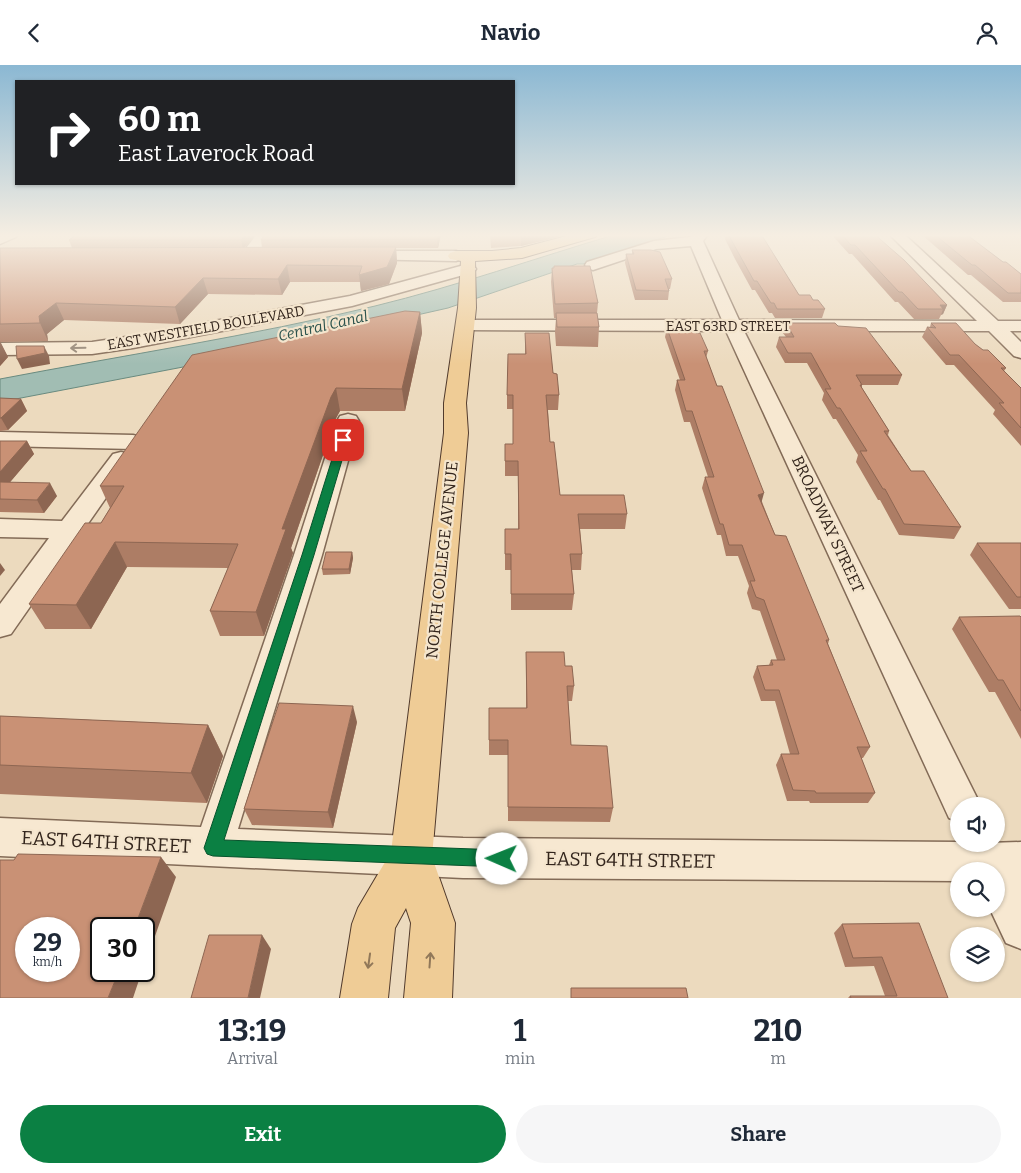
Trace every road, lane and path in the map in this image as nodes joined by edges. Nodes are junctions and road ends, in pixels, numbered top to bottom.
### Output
1 (418, 278) edge
2 (468, 278) edge
3 (714, 278) edge
4 (942, 278) edge
5 (466, 316) junction
6 (733, 325) junction
7 (993, 326) junction
8 (1021, 326) edge
9 (0, 349) edge
10 (1021, 352) edge
11 (348, 421) dead end
12 (0, 439) edge
13 (0, 528) edge
14 (70, 530) junction
15 (0, 627) edge
16 (958, 797) edge
17 (0, 837) edge
18 (213, 848) junction
19 (411, 857) junction
20 (950, 863) edge
21 (1005, 886) edge
22 (1021, 928) edge
23 (364, 998) edge
24 (428, 998) edge

1 -> 9 street, EAST WESTFIELD BOULEVARD
2 - 5 main road, NORTH COLLEGE AVENUE
3 - 6 street, BROADWAY STREET
4 - 7 street
5 - 6 street, EAST 63RD STREET
5 - 19 main road, NORTH COLLEGE AVENUE
6 - 7 street, EAST 63RD STREET
6 - 16 street, BROADWAY STREET
7 - 8 street, EAST 63RD STREET
7 - 10 street
11 - 18 street
12 - 14 street
13 - 14 street
14 - 15 street
17 - 18 street, EAST 64TH STREET
18 - 19 street, EAST 64TH STREET
19 - 20 street, EAST 64TH STREET
19 -> 23 main road, NORTH COLLEGE AVENUE
24 -> 19 main road, NORTH COLLEGE AVENUE
21 - 22 street

